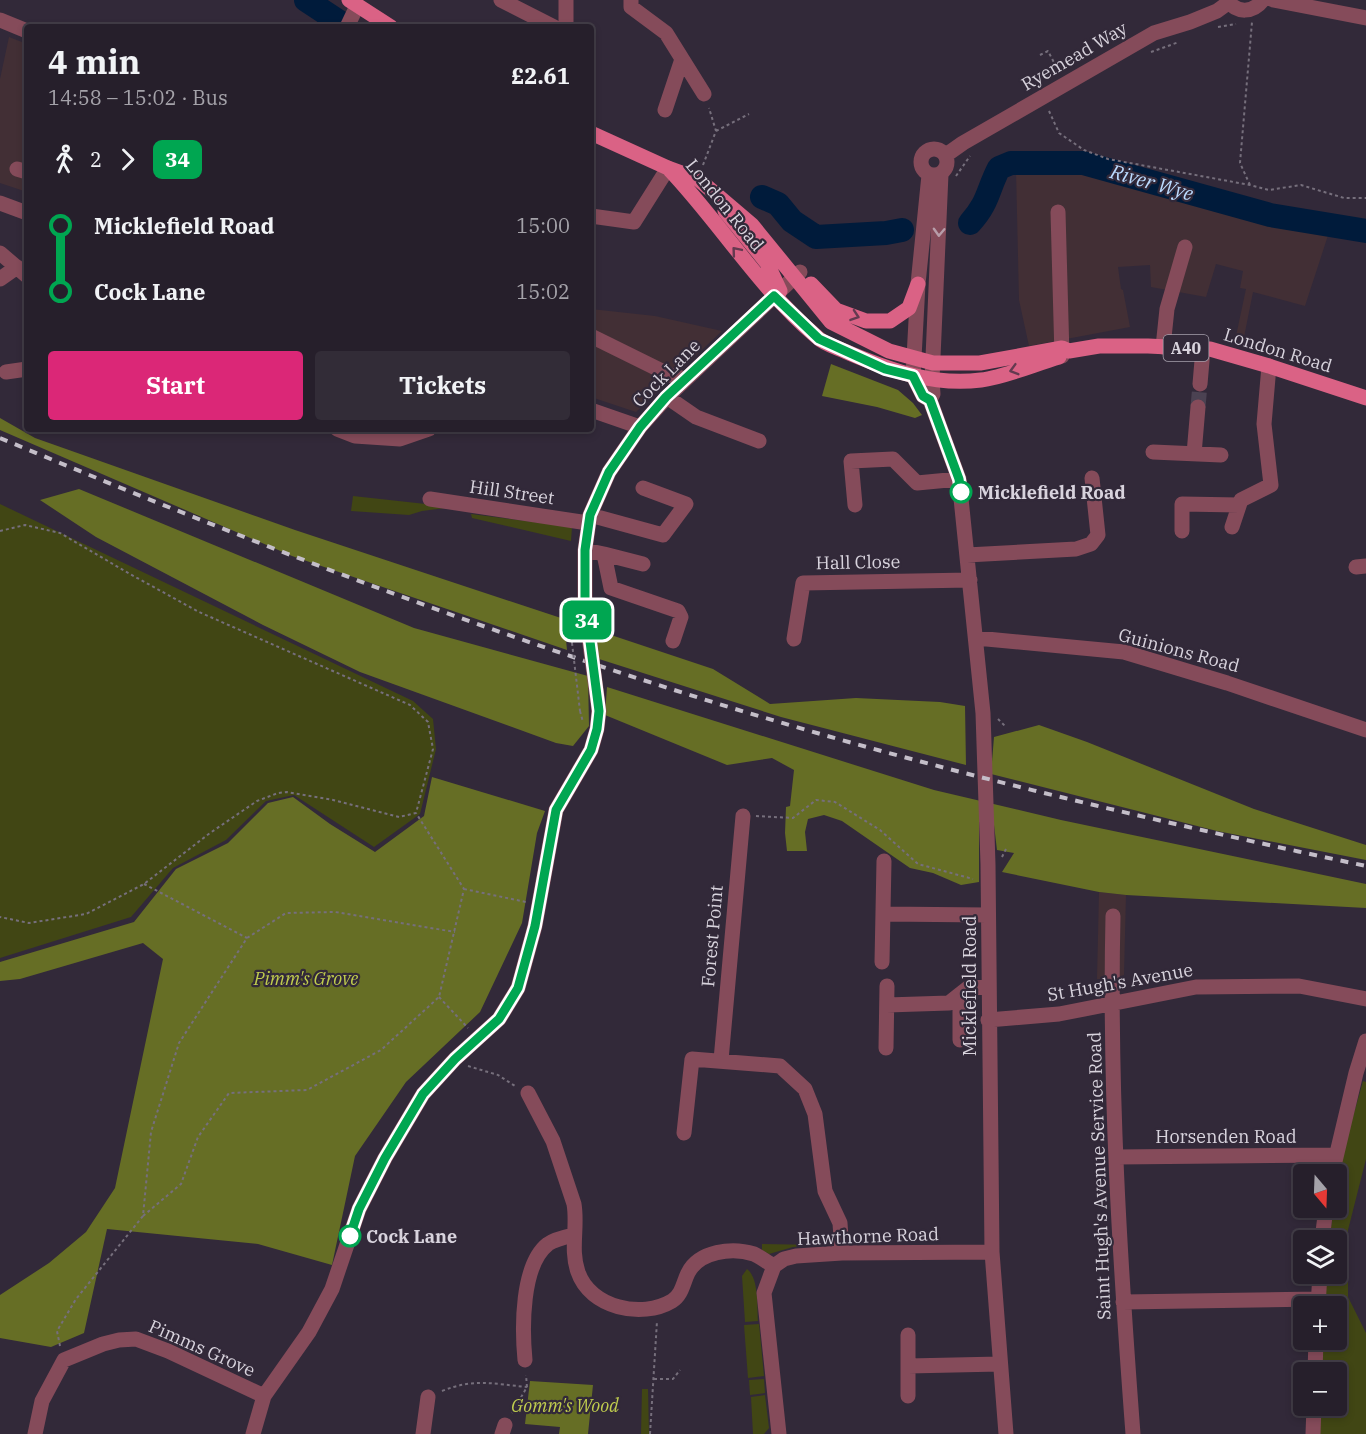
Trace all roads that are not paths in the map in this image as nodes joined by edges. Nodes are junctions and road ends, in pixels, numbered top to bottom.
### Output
1 (501, 0) edge
2 (566, 0) edge
3 (631, 0) edge
4 (1263, 0) edge
5 (1273, 0) edge
6 (1228, 2) edge
7 (351, 13) edge
8 (1366, 18) edge
9 (0, 20) edge
10 (382, 24) edge
11 (548, 24) edge
12 (566, 24) edge
13 (24, 30) edge
14 (682, 59) junction
15 (704, 94) road end
16 (665, 110) dead end
17 (594, 134) edge
18 (946, 155) junction
19 (668, 168) junction
20 (941, 178) junction
21 (698, 179) junction
22 (0, 203) edge
23 (24, 212) edge
24 (1058, 212) dead end
25 (594, 216) edge
26 (1185, 247) dead end
27 (0, 253) edge
28 (22, 271) edge
29 (796, 275) junction
30 (0, 279) edge
31 (918, 284) junction
32 (777, 293) junction
33 (594, 337) edge
34 (1163, 347) junction
35 (1203, 349) junction
36 (1064, 352) junction
37 (914, 359) junction
38 (933, 363) junction
39 (1269, 366) junction
40 (24, 369) edge
41 (6, 372) dead end
42 (913, 376) junction
43 (686, 379) junction
44 (932, 380) junction
45 (1200, 384) tunnel mouth
46 (666, 397) junction
47 (1366, 398) edge
48 (930, 400) junction
49 (1198, 406) tunnel mouth
50 (594, 411) edge
51 (640, 427) junction
52 (345, 432) edge
53 (420, 432) edge
54 (759, 441) dead end
55 (1154, 452) dead end
56 (1194, 454) junction
57 (1221, 455) dead end
58 (1092, 478) dead end
59 (959, 479) junction
60 (643, 488) dead end
61 (430, 499) dead end
62 (855, 505) dead end
63 (1239, 505) junction
64 (589, 519) junction
65 (1232, 527) dead end
66 (1182, 531) dead end
67 (585, 550) junction
68 (604, 554) junction
69 (967, 555) junction
70 (643, 564) dead end
71 (970, 580) junction
72 (976, 638) junction
73 (794, 639) dead end
74 (673, 641) dead end
75 (1366, 730) edge
76 (743, 816) road end
77 (884, 861) dead end
78 (883, 914) junction
79 (988, 915) junction
80 (1113, 916) dead end
81 (882, 962) dead end
82 (887, 986) dead end
83 (988, 986) junction
84 (960, 994) junction
85 (1366, 999) edge
86 (1111, 1003) junction
87 (887, 1005) junction
88 (988, 1020) junction
89 (960, 1040) dead end
90 (1366, 1041) edge
91 (886, 1048) dead end
92 (721, 1060) junction
93 (528, 1093) road end
94 (684, 1133) dead end
95 (1336, 1155) junction
96 (1116, 1157) junction
97 (1334, 1164) edge
98 (574, 1235) junction
99 (992, 1252) junction
100 (842, 1253) junction
101 (774, 1266) junction
102 (1123, 1302) junction
103 (1293, 1303) edge
104 (908, 1335) dead end
105 (525, 1360) road end
106 (1000, 1364) junction
107 (908, 1366) junction
108 (264, 1396) junction
109 (908, 1396) dead end
110 (428, 1397) road end
111 (1314, 1416) edge
112 (35, 1434) edge
113 (253, 1434) edge
114 (423, 1434) edge
115 (779, 1434) edge
116 (1006, 1434) edge
117 (1133, 1434) edge
118 (1313, 1434) edge

1 - 11 street
2 - 12 street
3 - 14 street
4 - 6 street
5 - 8 street
6 - 18 street, Ryemead Way
7 - 10 main road
9 - 13 street
14 - 15 street
14 - 16 street
17 - 19 main road, A40
18 - 20 street, Ryemead Way
18 - 20 street, Ryemead Way
19 - 21 main road, London Road / A40
19 - 25 street
32 -> 19 main road, London Road / A40
20 - 31 street, Ryemead Way
20 -> 38 street, Ryemead Way
21 - 29 main road, London Road / A40
21 - 32 main road, A40
22 - 23 street
24 - 36 street
26 - 34 street
27 - 28 street
28 - 30 street
29 -> 31 main road
29 - 32 street, Cock Lane
29 - 37 main road, London Road / A40
31 - 37 street, Ryemead Way
32 - 42 main road, London Road / A40
32 - 43 street, Cock Lane
33 - 43 street
34 - 35 main road, London Road / A40
34 - 36 main road, London Road / A40
35 - 39 main road, London Road / A40
35 - 45 street
36 - 38 main road, London Road / A40
36 -> 44 main road, London Road / A40
37 - 38 main road, London Road / A40
37 - 42 street, Ryemead Way
38 - 44 street, Ryemead Way
39 - 47 main road, London Road / A40
39 - 63 street
40 - 41 street
42 - 44 main road, London Road / A40
42 - 48 street, Micklefield Road
43 - 46 street, Cock Lane
44 - 48 street, Micklefield Road
46 - 51 street, Cock Lane
46 - 54 street
48 - 59 street, Micklefield Road
49 - 56 street
50 - 51 street
51 - 64 street, Cock Lane
52 - 53 street
55 - 56 street
56 - 57 street
58 - 69 street
59 - 62 street
59 - 69 street, Micklefield Road
60 - 64 street, Hill Street
61 - 64 street, Hill Street
63 - 65 street
63 - 66 street
64 - 67 street, Cock Lane
67 - 68 street
67 - 108 street, Cock Lane, bridge
68 - 70 street
68 - 74 street
69 - 71 street, Micklefield Road
71 - 72 street, Micklefield Road
71 - 73 street, Hall Close
72 - 75 street, Guinions Road
72 - 79 street, Micklefield Road
76 - 92 street, Forest Point
77 - 78 street
78 - 79 street
78 - 81 street
79 - 83 street, Micklefield Road
80 - 86 street, Saint Hugh's Avenue Service Road
82 - 87 street
83 - 84 street
83 - 88 street, Micklefield Road
84 - 87 street
84 - 89 street
85 - 86 street, St Hugh's Avenue
86 - 88 street, St Hugh's Avenue
86 - 96 street, Saint Hugh's Avenue Service Road
87 - 91 street
88 - 99 street, Micklefield Road
90 - 95 street
92 - 94 street
92 - 100 street
93 - 98 street
95 - 96 street, Horsenden Road
95 - 97 street
96 - 102 street, Saint Hugh's Avenue Service Road
98 - 101 street
98 - 105 street
99 - 100 street, Hawthorne Road
99 - 106 street, Micklefield Road
100 - 101 street, Hawthorne Road
101 - 115 street
102 - 103 street
102 - 117 street, Saint Hugh's Avenue Service Road
104 - 107 street
106 - 107 street
106 - 116 street, Micklefield Road
107 - 109 street
108 - 112 street, Pimms Grove
108 - 113 street, Cock Lane
110 - 114 street
111 - 118 street

